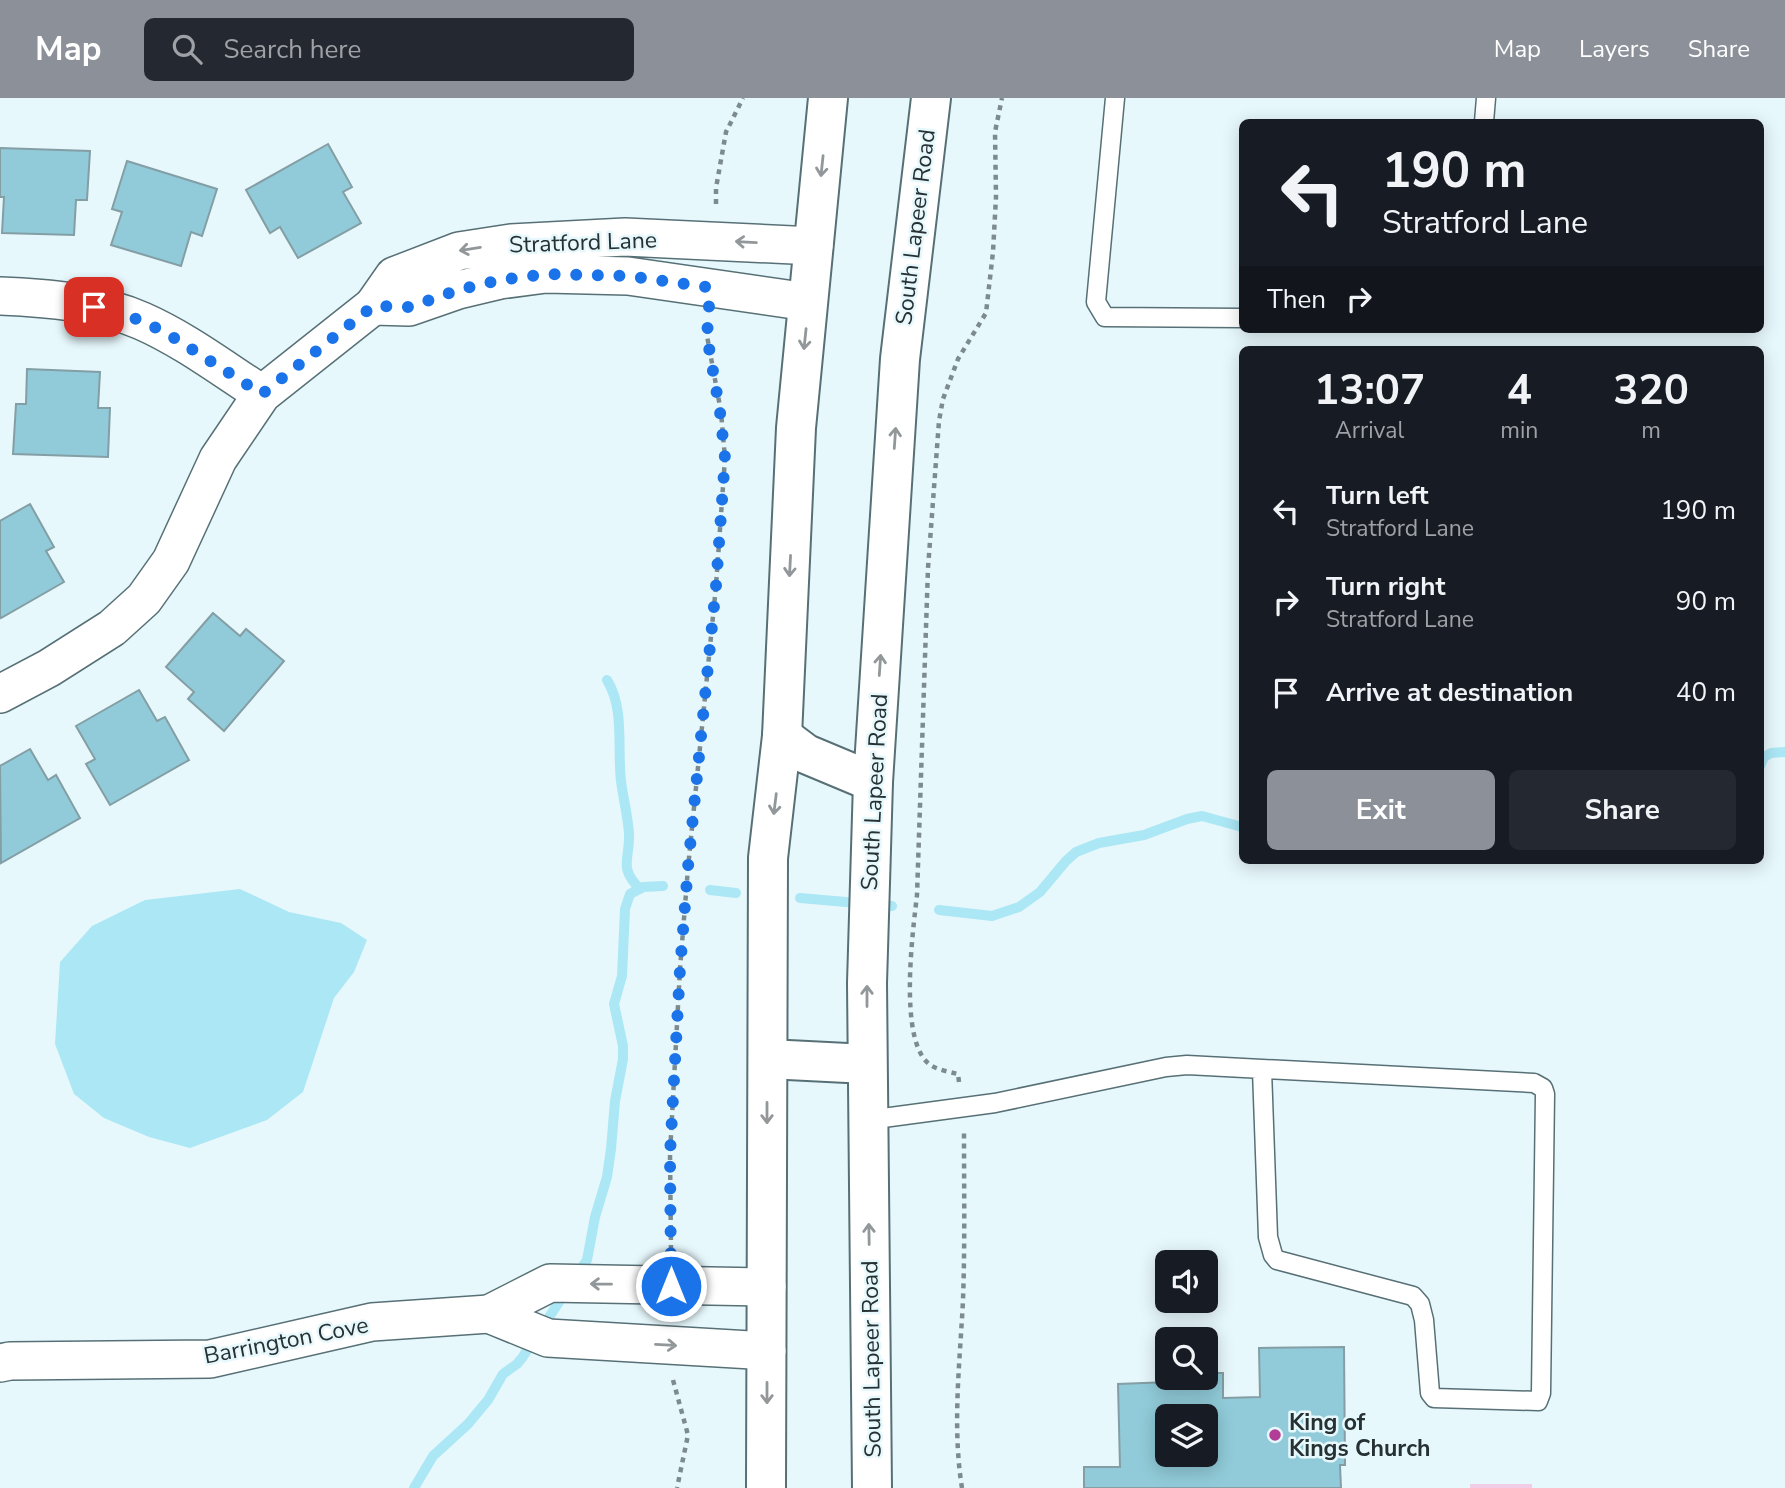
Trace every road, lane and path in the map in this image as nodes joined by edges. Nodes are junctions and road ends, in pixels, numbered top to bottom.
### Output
1 (743, 98) edge
2 (828, 98) edge
3 (930, 98) edge
4 (1002, 98) edge
5 (1115, 98) edge
6 (1486, 98) edge
7 (1484, 119) edge
8 (625, 237) junction
9 (716, 241) junction
10 (814, 246) junction
11 (628, 276) junction
12 (707, 287) junction
13 (0, 296) edge
14 (808, 302) junction
15 (373, 306) junction
16 (1239, 318) edge
17 (262, 394) junction
18 (0, 694) edge
19 (782, 736) junction
20 (873, 782) junction
21 (768, 1059) junction
22 (867, 1064) junction
23 (1262, 1070) junction
24 (964, 1107) junction
25 (868, 1120) junction
26 (671, 1286) junction
27 (767, 1287) junction
28 (489, 1314) junction
29 (672, 1346) junction
30 (767, 1351) junction
31 (0, 1363) edge
32 (677, 1488) edge
33 (766, 1488) edge
34 (872, 1488) edge
35 (962, 1488) edge

1 - 9 path
2 -> 10 main road
20 -> 3 main road, South Lapeer Road
4 - 24 path
5 - 16 lane
6 - 7 lane
8 - 9 street, Stratford Lane
8 - 11 street
8 -> 15 street, Stratford Lane
10 -> 9 street, Stratford Lane
10 - 14 main road
11 - 12 street, Stratford Lane
11 - 15 street, Stratford Lane
12 - 14 street, Stratford Lane
12 - 26 path
13 - 17 street
14 -> 19 main road
15 - 17 street, Stratford Lane
17 - 18 street, Stratford Lane
19 - 20 main road
19 -> 21 main road
22 -> 20 main road, South Lapeer Road
21 - 22 main road
21 -> 27 main road
22 - 25 main road, South Lapeer Road
23 - 23 lane
23 - 24 lane
24 - 25 lane
24 - 35 path
34 -> 25 main road, South Lapeer Road
26 - 27 street, Barrington Cove
26 -> 28 street, Barrington Cove
27 - 30 main road
28 -> 29 street, Barrington Cove
28 - 31 street, Barrington Cove
29 - 30 street, Barrington Cove
29 - 32 path
30 -> 33 main road

